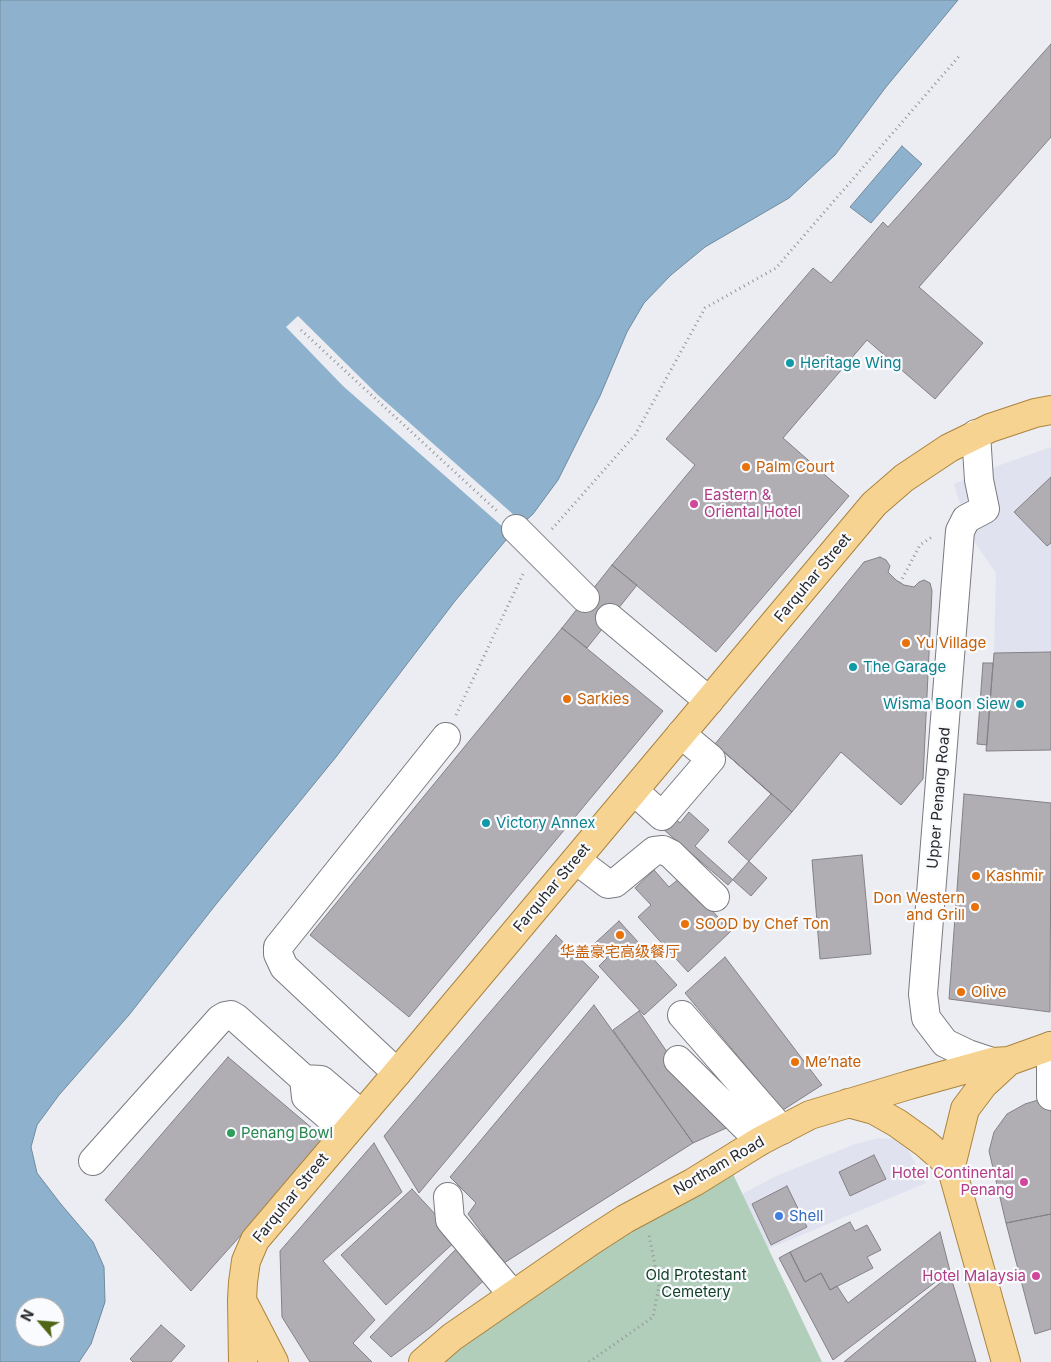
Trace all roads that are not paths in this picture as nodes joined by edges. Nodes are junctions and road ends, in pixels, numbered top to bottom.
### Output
1 (1051, 410) edge
2 (976, 434) junction
3 (516, 528) road end
4 (585, 598) dead end
5 (610, 618) dead end
6 (709, 701) junction
7 (681, 734) junction
8 (446, 737) road end
9 (634, 791) junction
10 (576, 860) junction
11 (715, 897) dead end
12 (682, 1015) dead end
13 (1051, 1046) edge
14 (678, 1060) dead end
15 (1001, 1061) junction
16 (397, 1073) junction
17 (1051, 1096) edge
18 (848, 1103) junction
19 (354, 1123) junction
20 (771, 1136) junction
21 (93, 1161) dead end
22 (951, 1166) junction
23 (448, 1197) dead end
24 (512, 1294) junction
25 (242, 1300) junction
26 (243, 1362) edge
27 (274, 1362) edge
28 (423, 1362) edge
29 (1006, 1362) edge

1 - 2 main road, Farquhar Street
2 - 6 main road, Farquhar Street
2 - 15 street, Upper Penang Road
3 - 4 street
5 - 6 street
6 - 7 main road, Farquhar Street
7 - 9 main road, Farquhar Street
7 - 9 street
8 - 16 street
9 - 10 main road, Farquhar Street
10 - 11 street
10 - 16 main road, Farquhar Street
12 - 20 street
13 - 15 main road, Northam Road
13 - 17 street
14 - 20 street
15 - 18 main road, Northam Road
15 - 22 main road
16 - 19 main road, Farquhar Street
18 - 20 main road, Northam Road
18 - 22 main road
19 - 21 street
19 - 25 main road, Farquhar Street
20 - 24 main road, Northam Road
22 - 29 main road
23 - 24 street
24 - 28 main road, Northam Road
25 - 26 main road, Farquhar Street
25 - 27 main road

